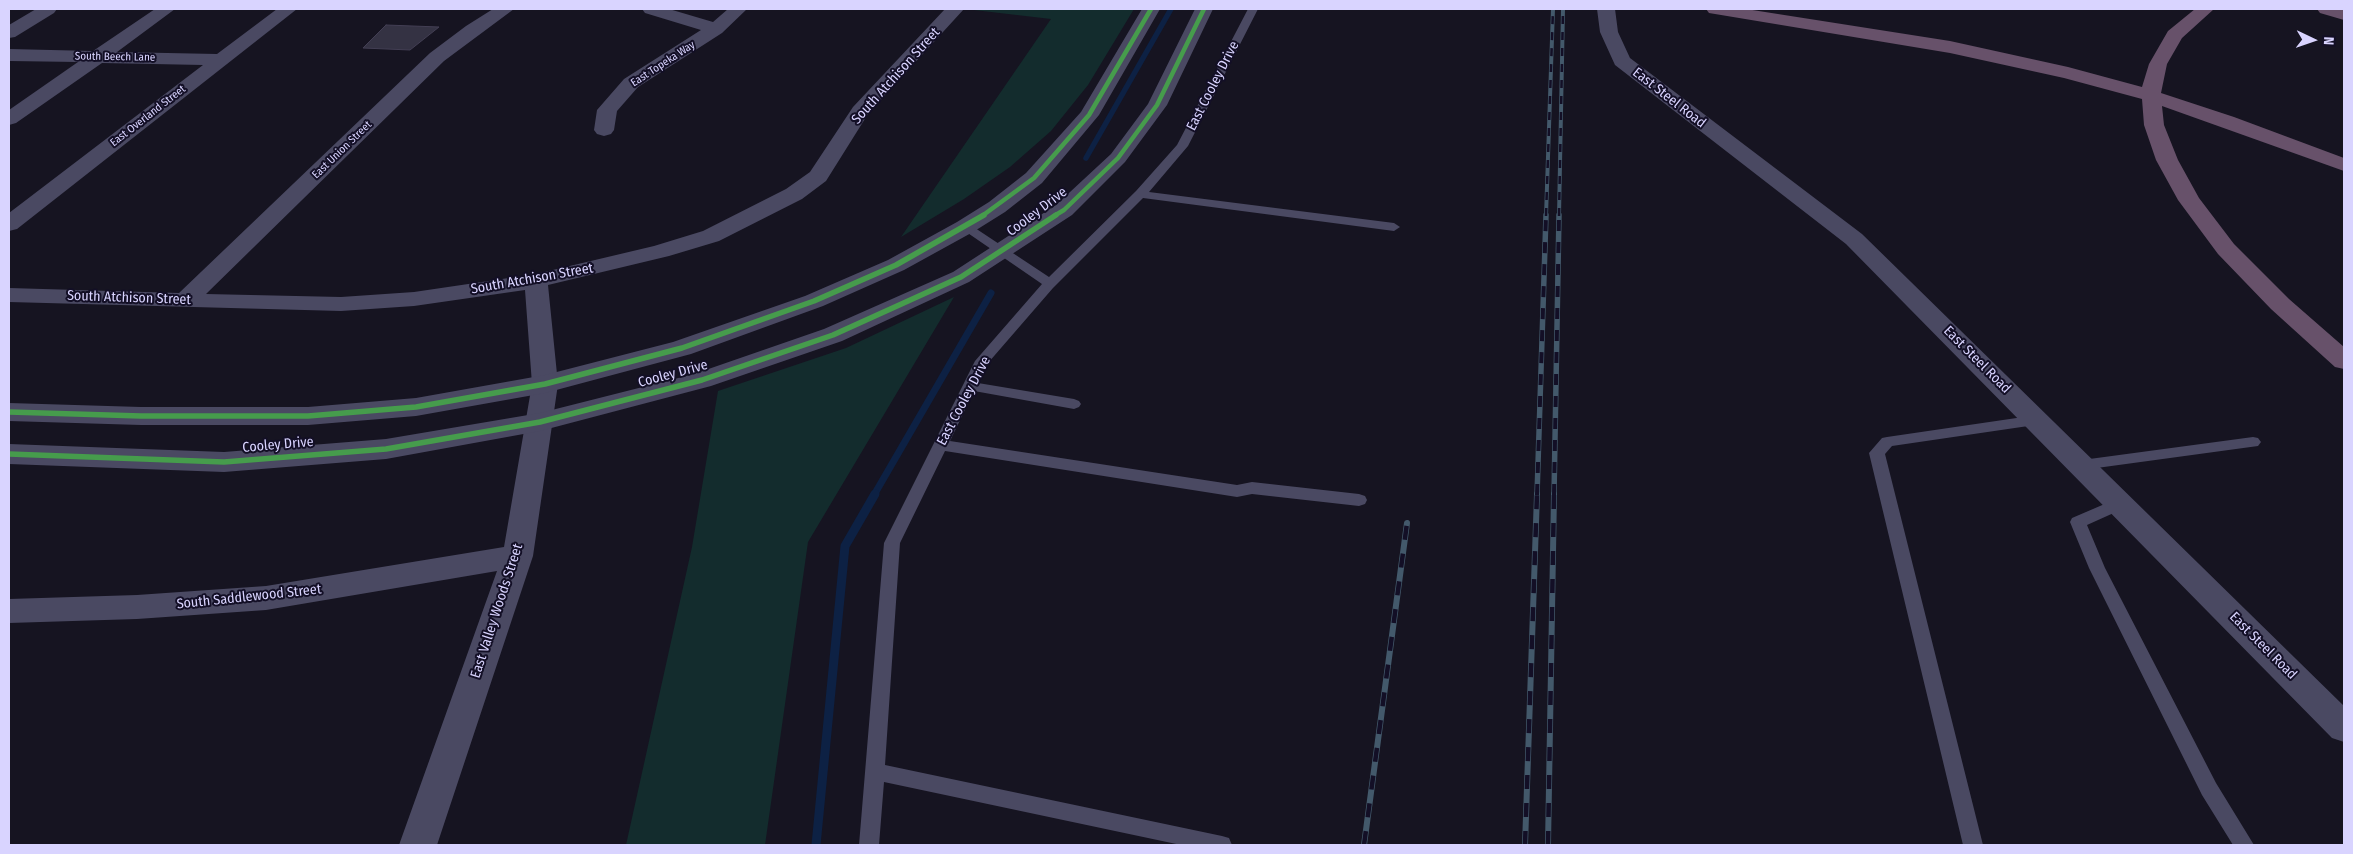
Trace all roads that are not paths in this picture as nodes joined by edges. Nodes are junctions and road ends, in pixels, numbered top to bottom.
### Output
1 (48, 9) edge
2 (166, 9) edge
3 (288, 9) edge
4 (505, 9) edge
5 (651, 9) edge
6 (738, 9) edge
7 (955, 9) edge
8 (1151, 9) edge
9 (1204, 9) edge
10 (1253, 9) edge
11 (1606, 9) edge
12 (1715, 9) edge
13 (2204, 9) edge
14 (2326, 9) edge
15 (2344, 15) edge
16 (716, 29) junction
17 (9, 33) edge
18 (9, 55) edge
19 (98, 56) junction
20 (222, 60) junction
21 (9, 119) edge
22 (604, 130) dead end
23 (2344, 165) edge
24 (1140, 194) junction
25 (9, 224) edge
26 (966, 227) junction
27 (1394, 227) dead end
28 (1003, 252) junction
29 (536, 281) junction
30 (1050, 284) junction
31 (9, 295) edge
32 (186, 300) junction
33 (2344, 360) edge
34 (545, 384) junction
35 (970, 386) junction
36 (1074, 404) dead end
37 (9, 412) edge
38 (2038, 420) junction
39 (540, 422) junction
40 (2252, 442) dead end
41 (940, 445) junction
42 (9, 454) edge
43 (2082, 465) junction
44 (1359, 500) dead end
45 (2121, 503) junction
46 (518, 556) junction
47 (9, 611) edge
48 (2344, 728) edge
49 (875, 772) junction
50 (418, 845) edge
51 (869, 845) edge
52 (1222, 845) edge
53 (1973, 845) edge
54 (2244, 845) edge

1 - 17 street
2 - 19 street
3 - 20 street, East Overland Street
4 - 32 street, East Union Street
5 - 16 street
6 - 16 street, East Topeka Way
7 - 29 street, South Atchison Street
8 - 26 street, Cooley Drive
9 - 28 street, Cooley Drive
10 - 24 lane, East Cooley Drive
11 - 38 street, East Steel Road
12 - 23 highway
13 - 33 highway
14 - 15 highway
16 - 22 street, East Topeka Way
18 - 19 street, South Beech Lane
19 - 20 street, South Beech Lane
19 - 21 street
20 - 25 street, East Overland Street
24 - 27 lane
24 - 30 lane, East Cooley Drive
26 - 28 lane
26 - 34 street, Cooley Drive
28 - 30 lane
28 - 39 street, Cooley Drive
29 - 32 street, South Atchison Street
29 - 34 street, East Valley Woods Street
30 - 35 lane, East Cooley Drive
31 - 32 street, South Atchison Street
34 - 37 street, Cooley Drive
34 - 39 street, East Valley Woods Street
35 - 36 lane
35 - 41 lane, East Cooley Drive
38 - 43 street, East Steel Road
38 - 53 lane
39 - 42 street, Cooley Drive
39 - 46 street, East Valley Woods Street
40 - 43 lane
41 - 44 lane
41 - 49 lane, East Cooley Drive
43 - 45 street, East Steel Road
45 - 48 street, East Steel Road
45 - 54 lane
46 - 47 street, South Saddlewood Street
46 - 50 street, East Valley Woods Street
49 - 51 lane, East Cooley Drive
49 - 52 lane

